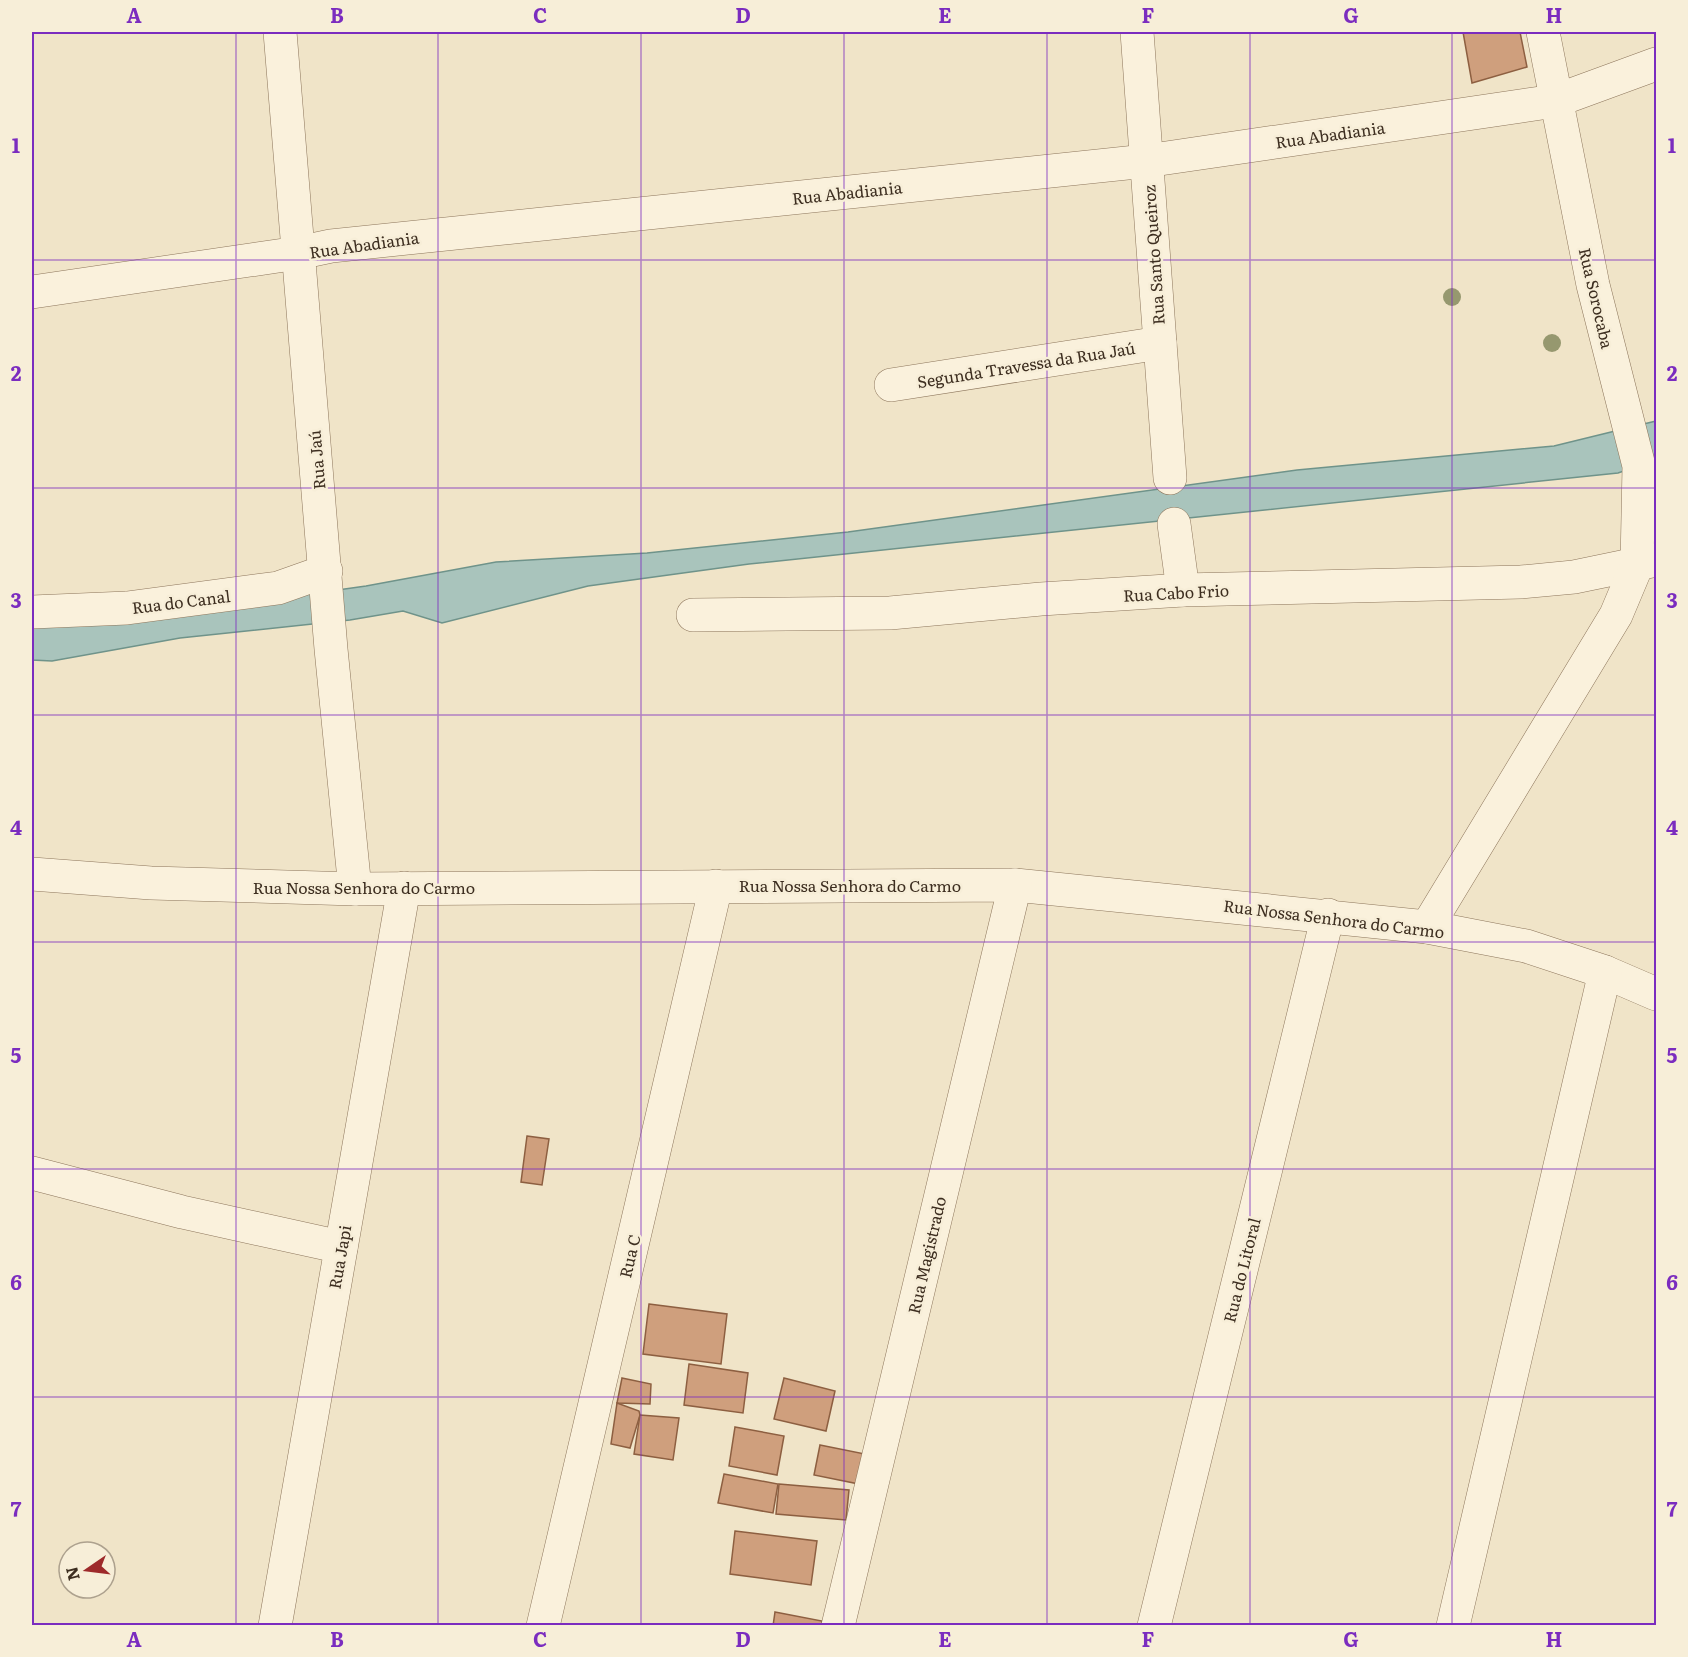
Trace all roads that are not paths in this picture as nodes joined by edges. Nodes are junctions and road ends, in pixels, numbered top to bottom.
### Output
1 (280, 32) edge
2 (1137, 32) edge
3 (1543, 32) edge
4 (1656, 64) edge
5 (1555, 101) junction
6 (1146, 161) junction
7 (298, 253) junction
8 (32, 292) edge
9 (1160, 343) junction
10 (891, 385) dead end
11 (1170, 478) dead end
12 (1174, 524) dead end
13 (1647, 562) edge
14 (326, 580) junction
15 (1183, 590) junction
16 (32, 612) edge
17 (693, 615) dead end
18 (32, 874) edge
19 (1015, 885) junction
20 (716, 886) junction
21 (404, 888) junction
22 (355, 889) junction
23 (1328, 915) junction
24 (1427, 927) junction
25 (1605, 972) junction
26 (1654, 988) edge
27 (32, 1173) edge
28 (341, 1247) junction
29 (275, 1626) edge
30 (543, 1626) edge
31 (838, 1626) edge
32 (1154, 1626) edge
33 (1453, 1626) edge

1 - 7 street, Rua Jaú
2 - 6 street, Rua Santo Queiroz
3 - 5 street, Rua Sorocaba
4 - 5 street, Rua Abadiania
5 - 6 street, Rua Abadiania
5 - 13 street, Rua Sorocaba
6 - 7 street, Rua Abadiania
6 - 9 street, Rua Santo Queiroz
7 - 8 street, Rua Abadiania
7 - 14 street, Rua Jaú
9 - 10 street, Segunda Travessa da Rua Jaú
9 - 11 street, Rua Santo Queiroz
12 - 15 street
13 - 15 street, Rua Cabo Frio
13 - 24 street
14 - 16 street, Rua do Canal
14 - 22 street, Rua Jaú
15 - 17 street, Rua Cabo Frio
18 - 22 street, Rua Nossa Senhora do Carmo
19 - 20 street, Rua Nossa Senhora do Carmo
19 - 23 street, Rua Nossa Senhora do Carmo
19 - 31 street, Rua Magistrado
20 - 21 street, Rua Nossa Senhora do Carmo
20 - 30 street, Rua C
21 - 22 street, Rua Nossa Senhora do Carmo
21 - 28 street, Rua Japi
23 - 24 street, Rua Nossa Senhora do Carmo
23 - 32 street, Rua do Litoral
24 - 25 street, Rua Nossa Senhora do Carmo
25 - 26 street, Rua Nossa Senhora do Carmo
25 - 33 street
27 - 28 street
28 - 29 street, Rua Japi

